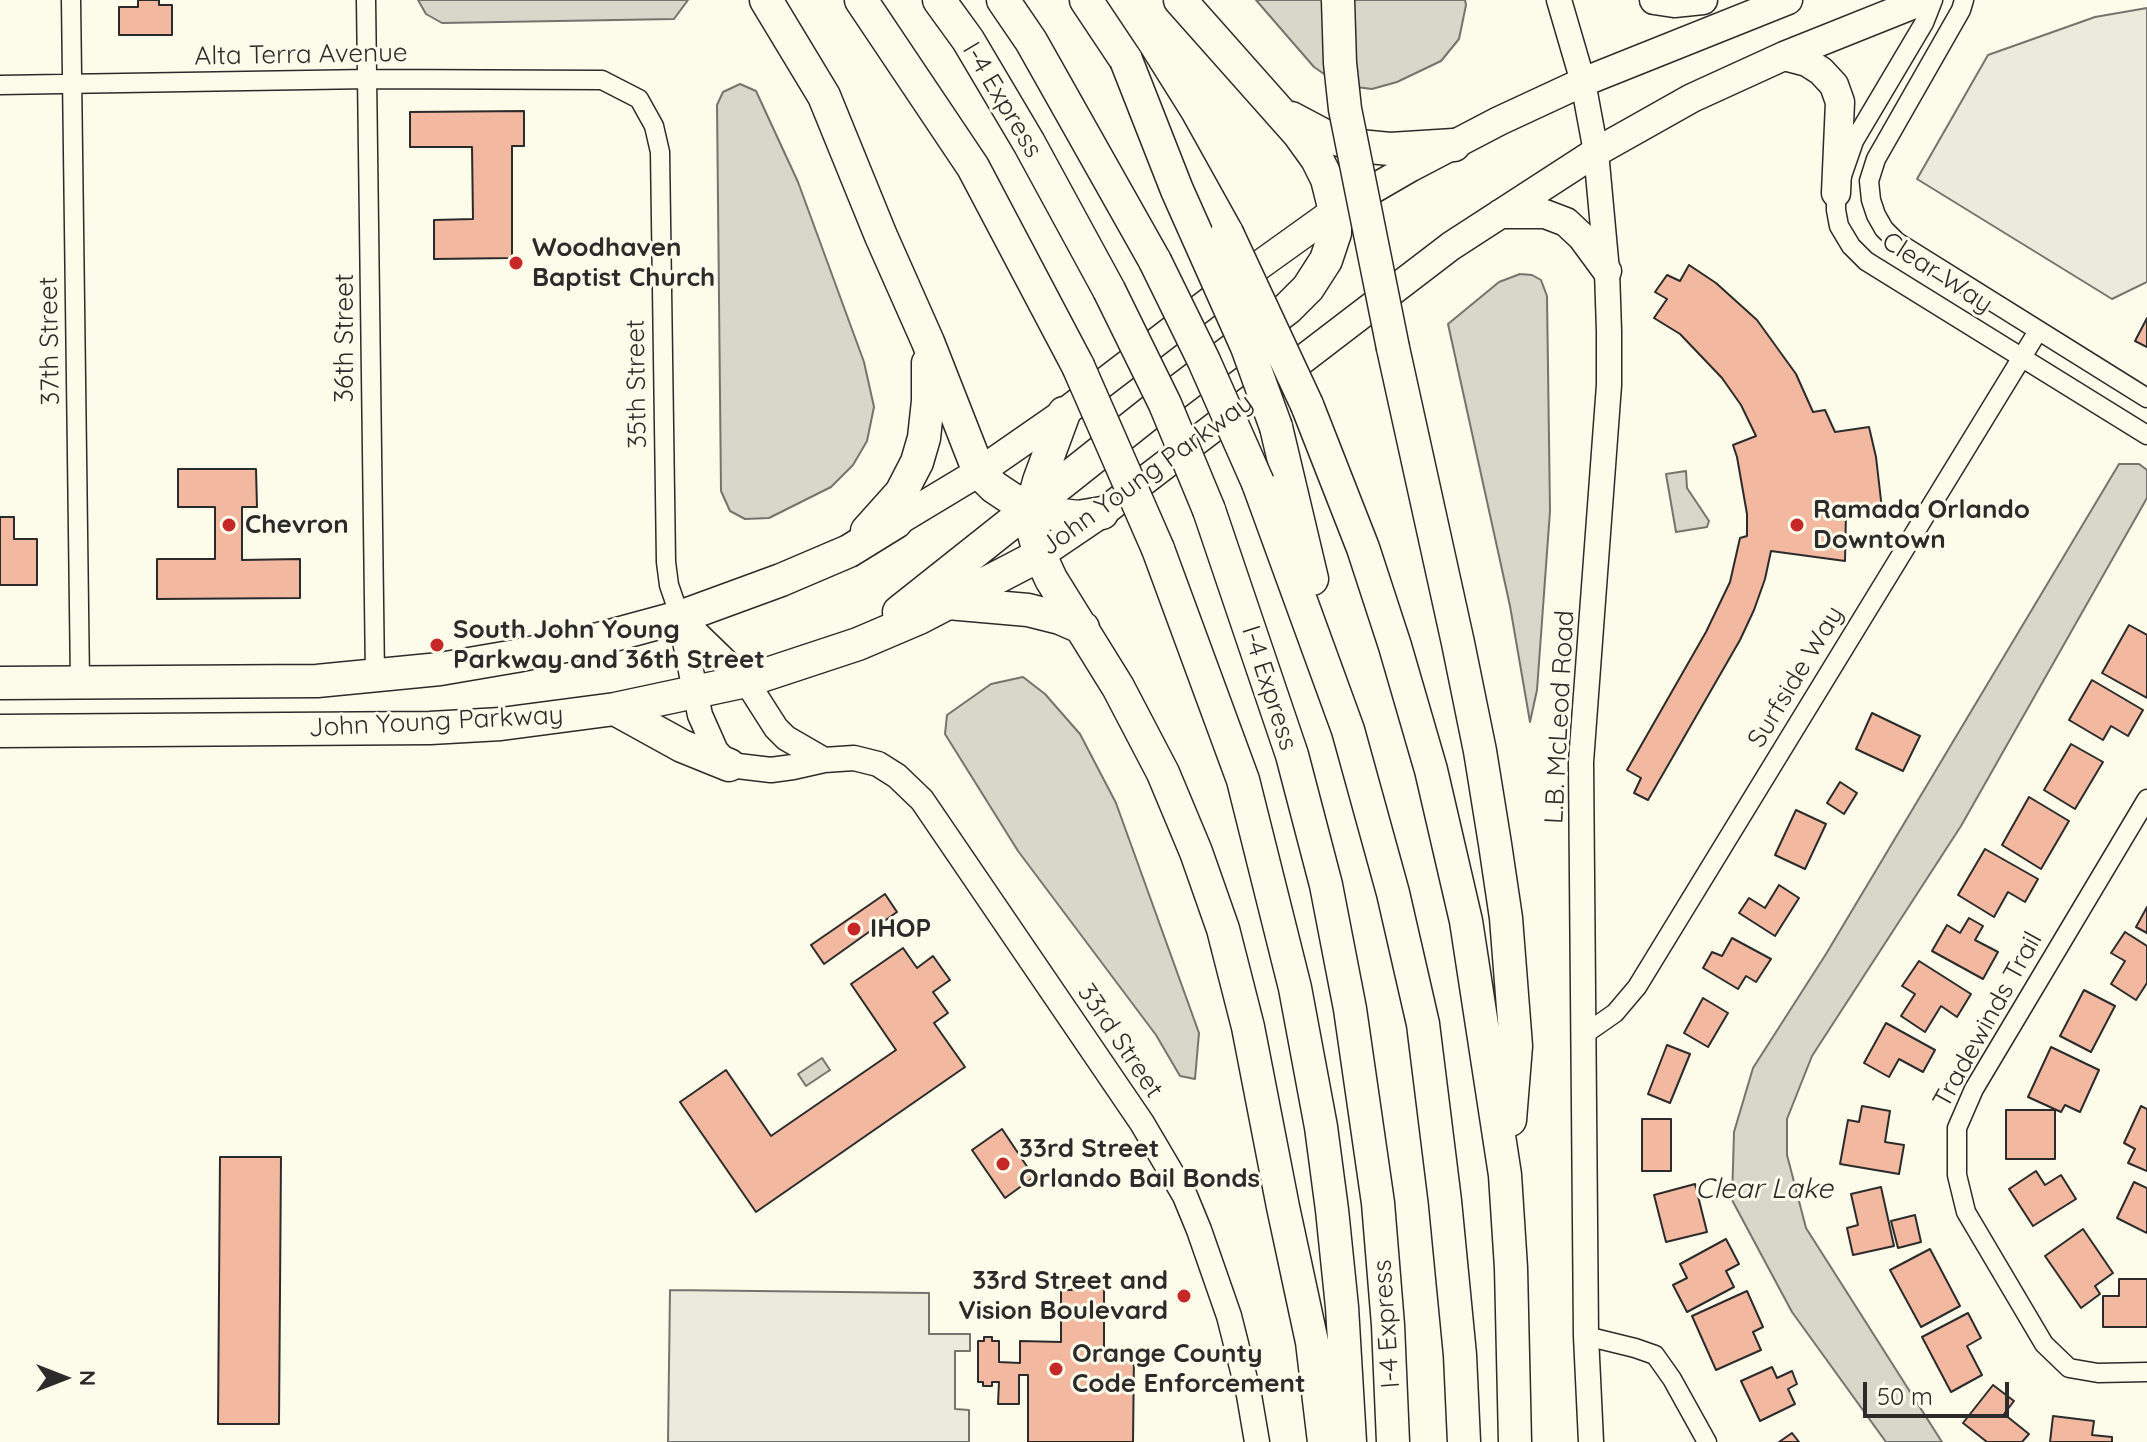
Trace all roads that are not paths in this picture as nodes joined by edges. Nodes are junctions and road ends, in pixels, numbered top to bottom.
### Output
1 (71, 0) edge
2 (366, 0) edge
3 (766, 0) edge
4 (861, 0) edge
5 (939, 0) edge
6 (1003, 0) edge
7 (1086, 0) edge
8 (1180, 0) edge
9 (1338, 0) edge
10 (1559, 0) edge
11 (1654, 0) edge
12 (1703, 0) edge
13 (1788, 0) edge
14 (1924, 0) edge
15 (1933, 0) edge
16 (1964, 0) edge
17 (1784, 56) junction
18 (1126, 60) junction
19 (369, 79) junction
20 (602, 80) joint
21 (1583, 82) junction
22 (72, 84) junction
23 (0, 85) edge
24 (1275, 108) junction
25 (1454, 145) junction
26 (1596, 152) junction
27 (1836, 193) junction
28 (1335, 211) junction
29 (1500, 214) junction
30 (1607, 271) junction
31 (2038, 331) junction
32 (928, 342) junction
33 (2021, 358) junction
34 (2147, 398) edge
35 (1064, 413) junction
36 (2147, 435) edge
37 (979, 472) junction
38 (1032, 507) junction
39 (1102, 513) junction
40 (896, 522) joint
41 (849, 551) junction
42 (1040, 555) junction
43 (948, 603) junction
44 (680, 617) junction
45 (1083, 628) junction
46 (858, 644) junction
47 (375, 676) junction
48 (746, 681) junction
49 (80, 682) junction
50 (0, 683) edge
51 (695, 692) junction
52 (615, 709) junction
53 (0, 729) edge
54 (1348, 730) junction
55 (824, 760) junction
56 (729, 765) junction
57 (2147, 799) edge
58 (1582, 1036) junction
59 (1505, 1175) junction
60 (1586, 1336) junction
61 (2147, 1372) edge
62 (1257, 1442) edge
63 (1324, 1442) edge
64 (1350, 1442) edge
65 (1393, 1442) edge
66 (1464, 1442) edge
67 (1515, 1442) edge
68 (1591, 1442) edge
69 (1707, 1442) edge

1 - 22 street, 37th Street
2 - 19 street, 36th Street
3 - 32 highway
4 - 64 highway, bridge
5 - 65 highway, I-4 Express, bridge
6 - 54 highway, I-4 Express, bridge
7 - 18 highway
8 - 24 highway
9 - 59 highway, bridge
10 - 21 street, L.B. McLeod Road
11 - 12 main road
13 - 21 main road, John Young Parkway
14 - 17 main road, John Young Parkway
15 - 27 street, Clear Way
16 - 31 street, Clear Way
17 - 26 main road, John Young Parkway
17 - 27 main road
18 - 54 highway, bridge
18 - 59 highway, bridge
19 - 20 street, Alta Terra Avenue
19 - 22 street, Alta Terra Avenue
19 - 47 street, 36th Street
20 - 44 street, 35th Street
21 - 25 main road, John Young Parkway
21 - 26 street, L.B. McLeod Road
22 - 23 street, Alta Terra Avenue
22 - 49 street, 37th Street
24 - 25 highway
24 - 28 highway
25 - 28 main road, John Young Parkway
26 - 29 main road, John Young Parkway
26 - 30 street, L.B. McLeod Road
27 - 33 street, Clear Way
28 - 35 main road, John Young Parkway
28 - 38 highway
29 - 30 main road
29 - 39 main road, John Young Parkway
30 - 58 street, L.B. McLeod Road
31 - 33 street, Surfside Way
31 - 34 street, Clear Way
32 - 37 highway
32 - 41 highway
33 - 36 street, Clear Way
33 - 58 street, Surfside Way
35 - 37 main road, John Young Parkway
35 - 38 highway
37 - 38 highway
37 - 40 main road, John Young Parkway
38 - 39 highway
38 - 42 highway
38 - 46 highway
39 - 42 main road, John Young Parkway
40 - 41 highway, John Young Parkway
41 - 44 highway, John Young Parkway
42 - 43 highway, John Young Parkway
42 - 45 highway
43 - 45 highway
43 - 46 highway, John Young Parkway
44 - 47 highway, John Young Parkway
44 - 48 street, 33rd Street
44 - 51 street
45 - 63 highway
46 - 48 highway, John Young Parkway
47 - 49 highway, John Young Parkway
48 - 51 highway, John Young Parkway
48 - 55 street, 33rd Street
49 - 50 highway, John Young Parkway
49 - 53 highway
51 - 52 highway, John Young Parkway
51 - 56 street
52 - 53 highway, John Young Parkway
52 - 56 highway
54 - 66 highway, I-4 Express
55 - 56 street, 33rd Street
55 - 62 street, 33rd Street
57 - 61 street, Tradewinds Trail
58 - 60 street, L.B. McLeod Road
59 - 67 highway
60 - 68 street, L.B. McLeod Road
60 - 69 street

